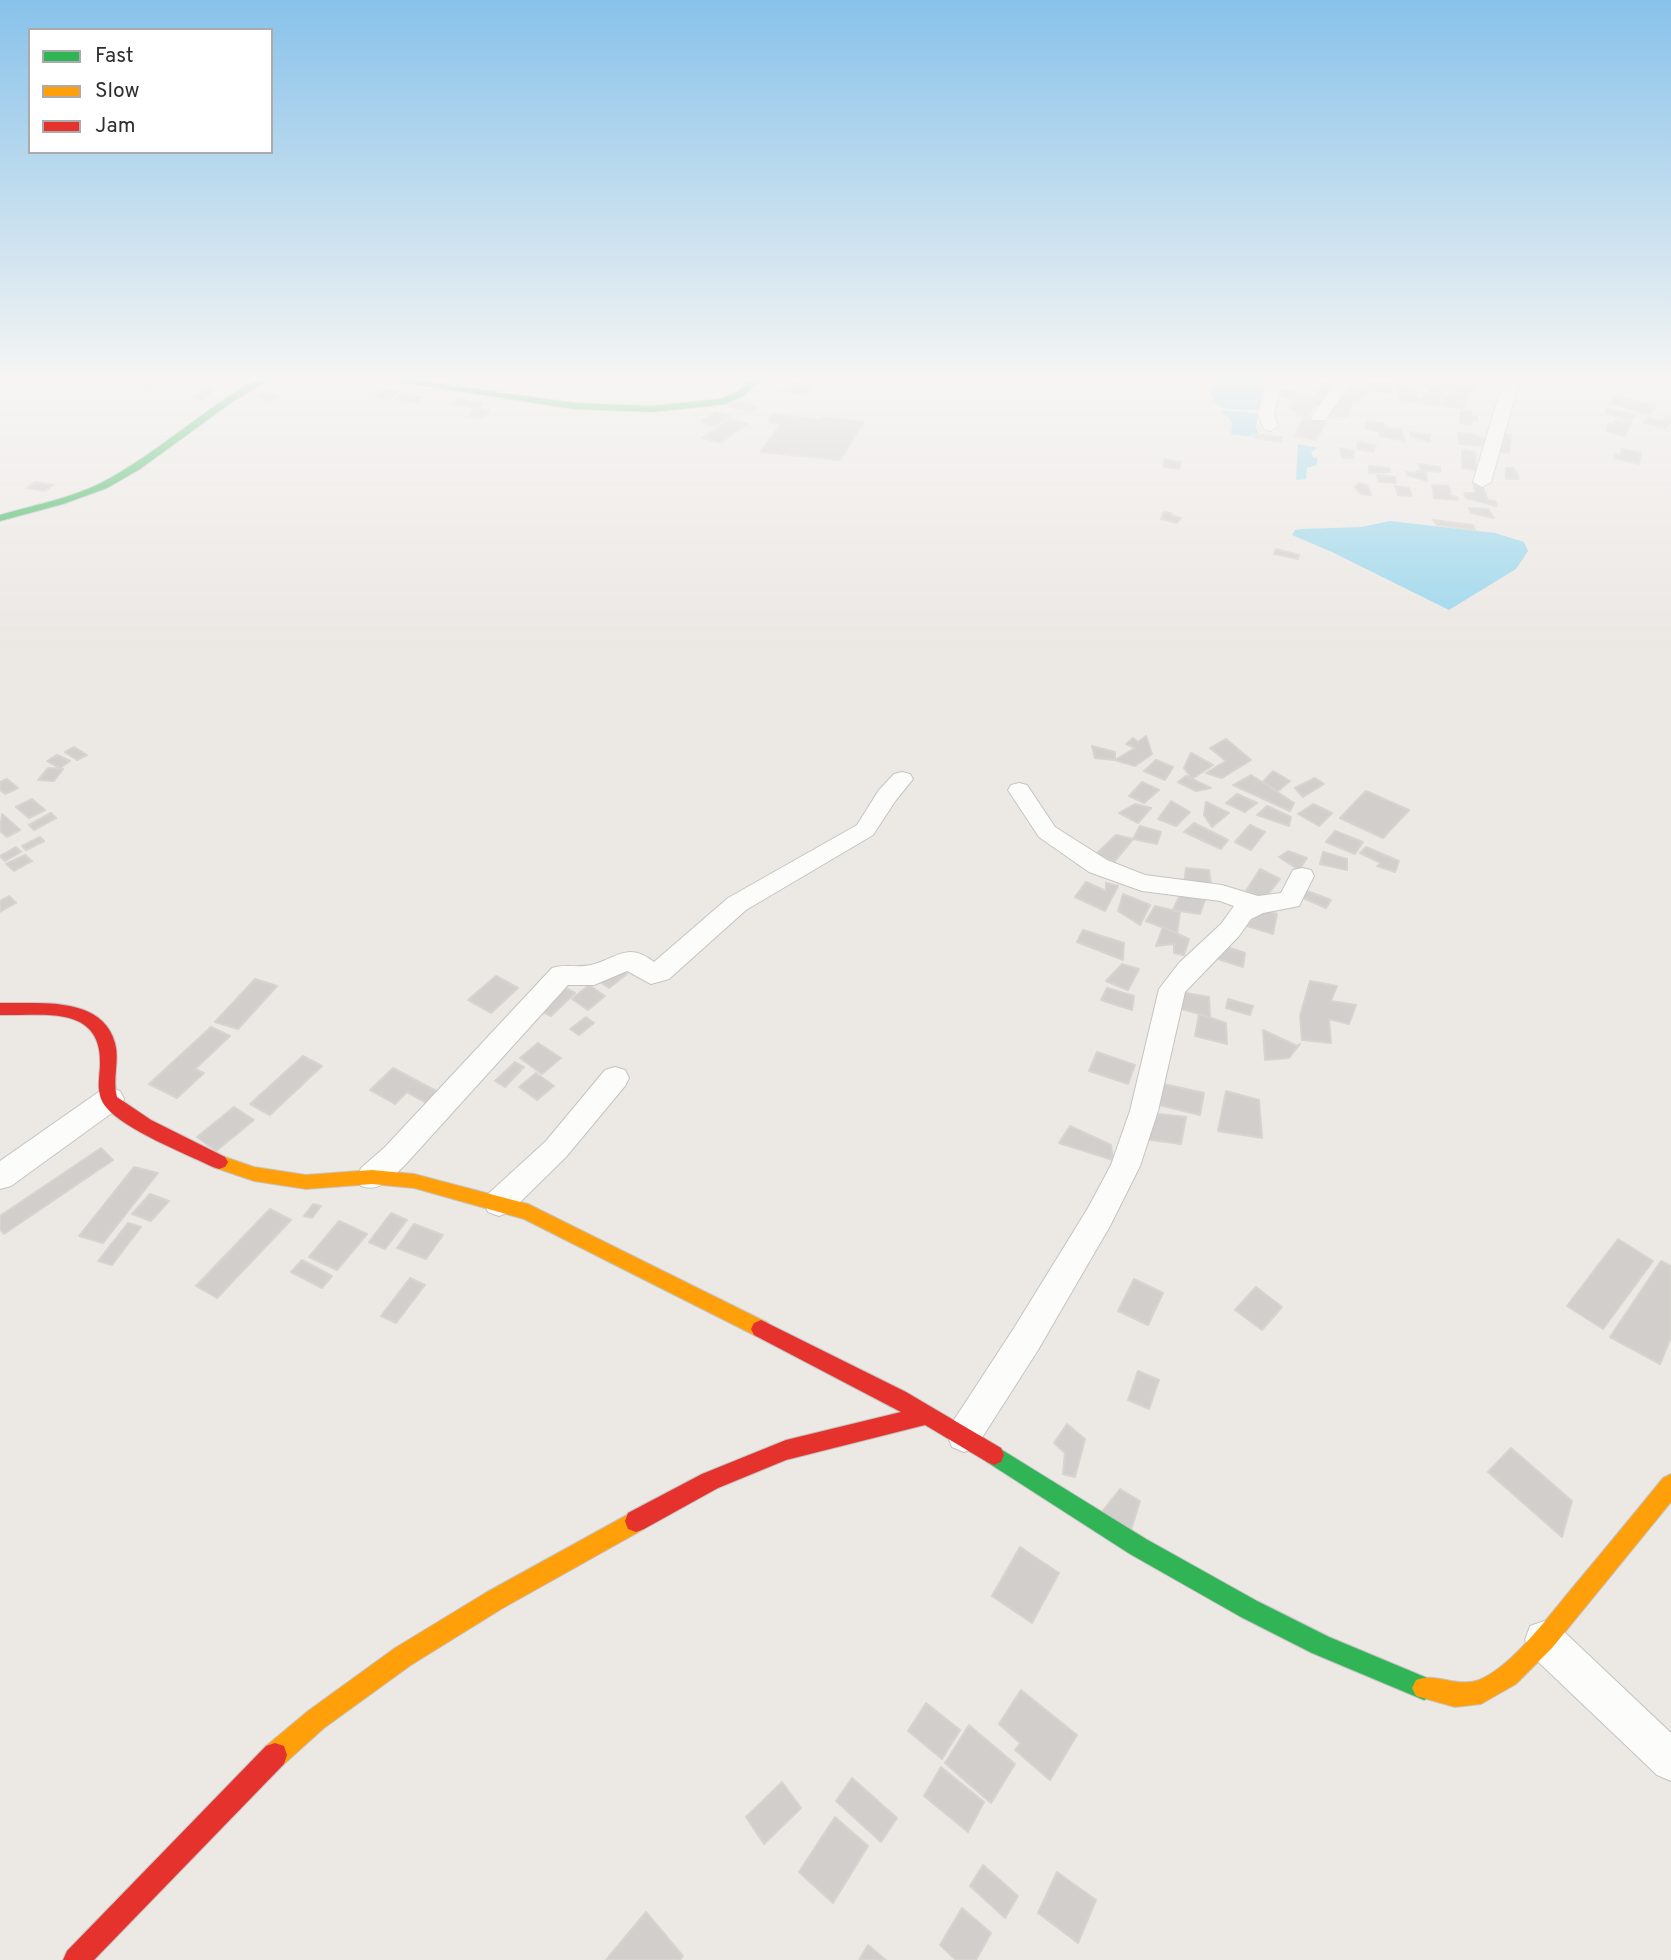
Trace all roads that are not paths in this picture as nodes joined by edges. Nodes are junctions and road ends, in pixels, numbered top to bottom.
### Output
1 (130, 469) edge
2 (1486, 469) edge
3 (1482, 482) dead end
4 (0, 518) edge
5 (902, 779) dead end
6 (1019, 790) dead end
7 (1302, 876) dead end
8 (1257, 905) junction
9 (0, 1009) edge
10 (615, 1078) dead end
11 (110, 1099) junction
12 (0, 1177) edge
13 (372, 1177) junction
14 (499, 1203) junction
15 (927, 1415) junction
16 (964, 1435) junction
17 (1671, 1485) edge
18 (1544, 1640) junction
19 (1671, 1761) edge
20 (76, 1960) edge

1 - 4 street
2 - 3 street
5 - 13 street
6 - 8 street
7 - 8 street
8 - 16 street
9 - 11 street
10 - 14 street
11 - 12 street
11 - 13 street
13 - 14 street
14 - 15 street
15 - 16 street
15 - 20 street
16 - 18 street
17 - 18 street
18 - 19 street

